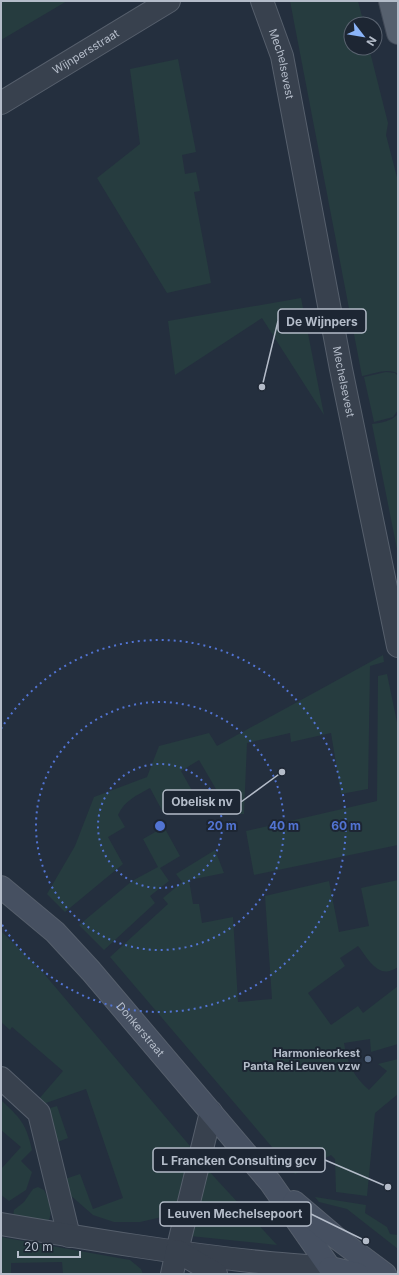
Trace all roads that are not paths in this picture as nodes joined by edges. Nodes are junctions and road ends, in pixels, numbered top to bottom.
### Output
1 (169, 1) edge
2 (262, 1) edge
3 (390, 1) edge
4 (398, 33) edge
5 (1, 103) edge
6 (398, 646) edge
7 (1, 887) edge
8 (1, 1078) edge
9 (210, 1112) junction
10 (270, 1182) junction
11 (1, 1224) edge
12 (69, 1236) junction
13 (177, 1251) junction
14 (267, 1269) edge
15 (333, 1271) edge
16 (172, 1274) edge
17 (216, 1274) edge
18 (356, 1274) edge
19 (384, 1274) edge

1 - 5 street, Wijnpersstraat
2 - 6 street, Mechelsevest
3 - 4 main road
7 - 9 street, Donkerstraat
8 - 12 street
9 - 10 street, Donkerstraat
9 - 13 street
10 - 15 street, Donkerstraat
10 - 19 street, Donkerstraat
11 - 12 street
12 - 13 street
13 - 14 street
13 - 16 street
13 - 17 street
14 - 15 street
15 - 18 street

